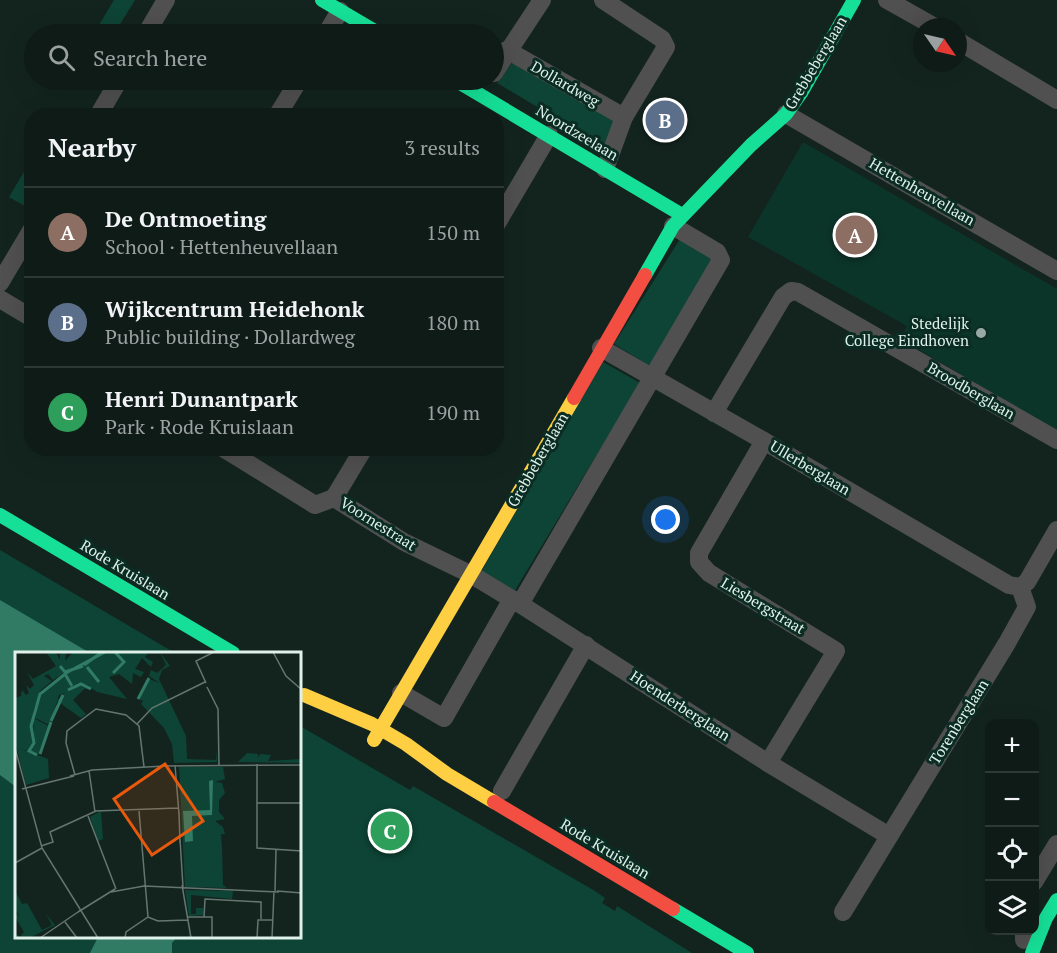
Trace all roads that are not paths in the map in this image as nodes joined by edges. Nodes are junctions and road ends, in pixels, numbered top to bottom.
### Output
1 (166, 0) edge
2 (322, 0) edge
3 (542, 0) edge
4 (603, 0) edge
5 (854, 0) edge
6 (887, 0) edge
7 (340, 11) junction
8 (919, 18) edge
9 (152, 24) edge
10 (332, 24) edge
11 (363, 24) edge
12 (967, 46) edge
13 (507, 50) junction
14 (504, 55) edge
15 (113, 90) edge
16 (292, 90) edge
17 (489, 90) edge
18 (1057, 100) edge
19 (103, 108) edge
20 (282, 108) edge
21 (786, 114) junction
22 (624, 117) junction
23 (549, 135) junction
24 (605, 169) junction
25 (504, 211) edge
26 (677, 220) junction
27 (24, 243) edge
28 (1057, 271) edge
29 (0, 283) edge
30 (0, 299) edge
31 (24, 313) edge
32 (601, 348) junction
33 (652, 377) junction
34 (714, 413) junction
35 (764, 441) junction
36 (1057, 441) edge
37 (236, 456) edge
38 (359, 456) edge
39 (334, 498) junction
40 (0, 515) edge
41 (1057, 530) edge
42 (472, 575) junction
43 (1020, 587) junction
44 (516, 602) junction
45 (586, 645) junction
46 (231, 652) edge
47 (400, 693) junction
48 (302, 694) edge
49 (377, 735) junction
50 (768, 763) junction
51 (502, 791) dead end
52 (889, 836) junction
53 (1057, 844) edge
54 (1036, 881) edge
55 (1057, 900) edge
56 (843, 912) dead end
57 (1046, 918) junction
58 (1027, 939) edge
59 (747, 953) edge

1 - 9 street
2 - 7 street
3 - 13 street
4 - 22 street
5 - 21 street, Grebbeberglaan
6 - 8 street
7 - 10 street
7 - 11 street
12 - 18 street
13 - 14 street
13 - 22 street, Dollardweg
15 - 19 street
16 - 20 street
17 - 23 street, Noordzeelaan
21 - 26 street, Grebbeberglaan
21 - 28 street, Hettenheuvellaan
22 - 24 street
23 - 24 street, Noordzeelaan
23 - 25 street
24 - 26 street, Noordzeelaan
26 - 32 street, Grebbeberglaan
26 - 33 street
27 - 29 street
30 - 31 street
32 - 33 street, Ullerberglaan
32 - 42 street, Grebbeberglaan
33 - 34 street, Ullerberglaan
33 - 44 street
34 - 35 street, Ullerberglaan
34 - 36 street, Broodberglaan
35 - 43 street, Ullerberglaan
35 - 50 street, Liesbergstraat
37 - 39 street, Voornestraat
38 - 39 street
39 - 42 street, Voornestraat
40 - 46 street, Rode Kruislaan
41 - 43 street
42 - 44 street, Hoenderberglaan
42 - 47 street, Grebbeberglaan
43 - 52 street, Torenberglaan
44 - 45 street, Hoenderberglaan
44 - 47 street
45 - 50 street, Hoenderberglaan
45 - 51 street
47 - 49 street, Grebbeberglaan
48 - 49 street, Rode Kruislaan
49 - 59 street, Rode Kruislaan
50 - 52 street, Hoenderberglaan
52 - 56 street, Torenberglaan
53 - 54 street
55 - 57 street
57 - 58 street
57 - 58 street

